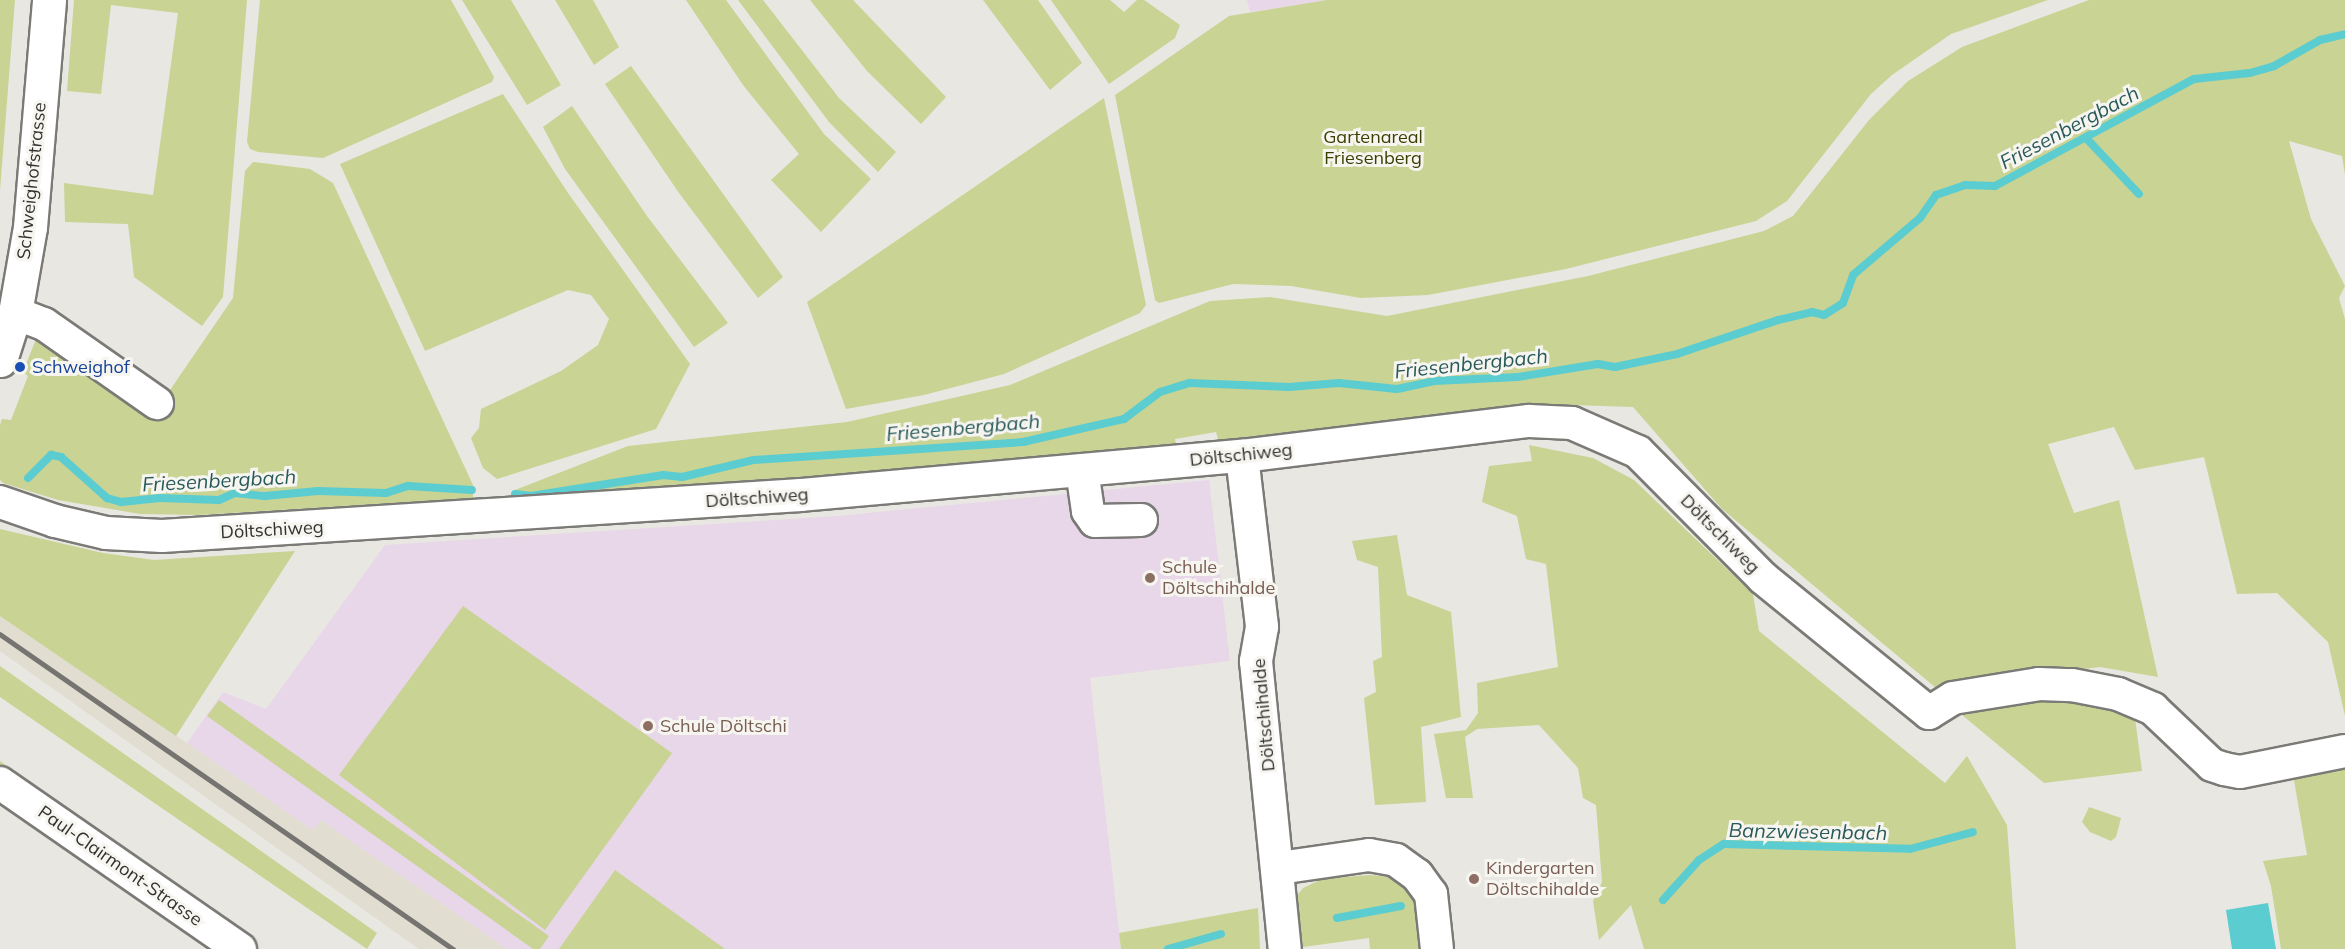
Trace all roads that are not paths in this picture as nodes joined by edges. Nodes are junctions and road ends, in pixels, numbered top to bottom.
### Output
1 (48, 0) edge
2 (15, 313) junction
3 (0, 360) edge
4 (157, 403) dead end
5 (1242, 456) junction
6 (1082, 470) junction
7 (0, 502) edge
8 (1141, 520) dead end
9 (2345, 751) edge
10 (0, 783) edge
11 (1280, 868) junction
12 (240, 949) edge
13 (1285, 949) edge
14 (1437, 949) edge

1 - 2 main road, Schweighofstrasse
2 - 3 main road, Schweighofstrasse
2 - 4 street
5 - 6 street, Döltschiweg
5 - 9 street, Döltschiweg
5 - 11 street, Döltschihalde
6 - 7 street, Döltschiweg
6 - 8 street
10 - 12 street, Paul-Clairmont-Strasse
11 - 13 street, Döltschihalde
11 - 14 street

